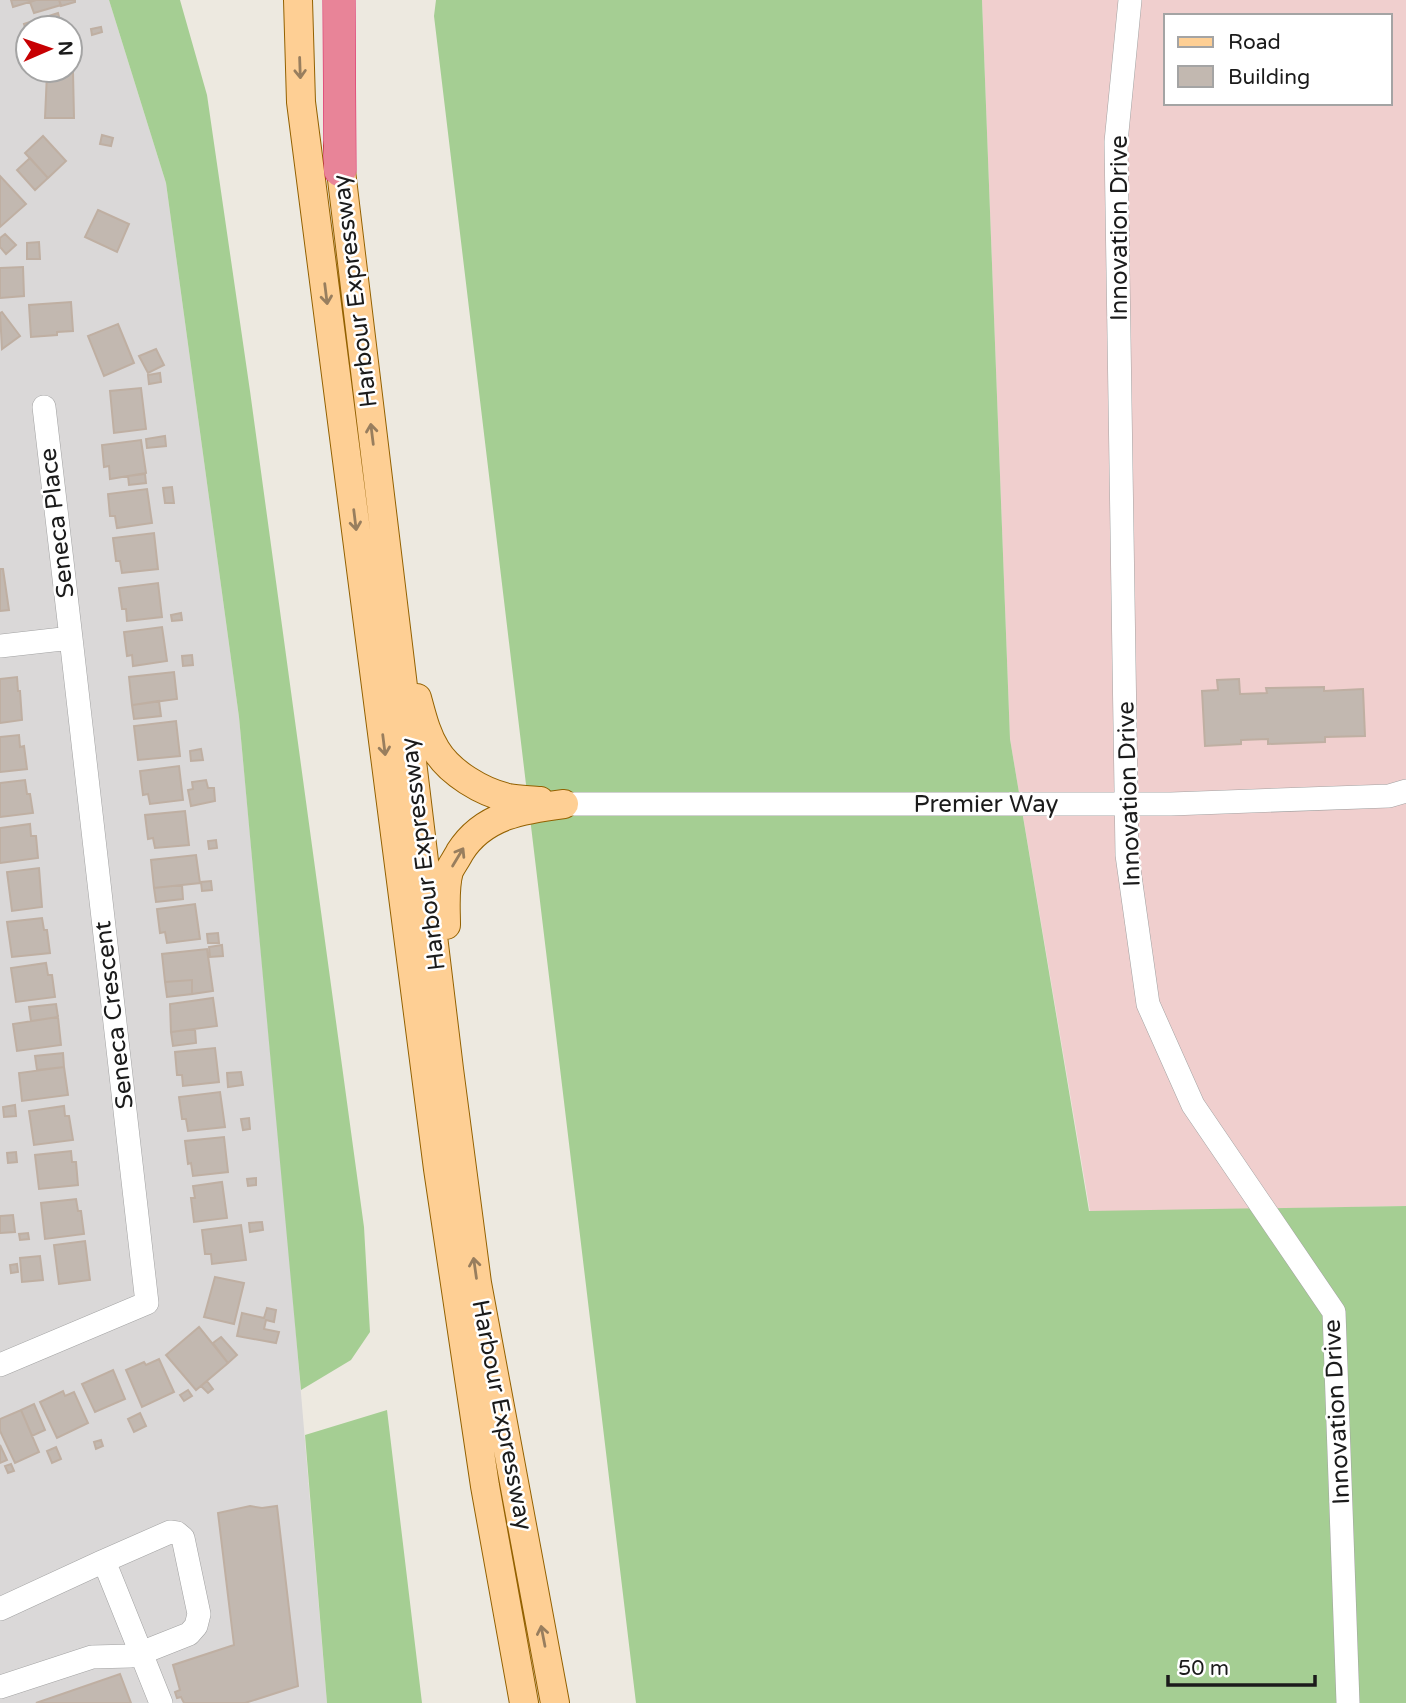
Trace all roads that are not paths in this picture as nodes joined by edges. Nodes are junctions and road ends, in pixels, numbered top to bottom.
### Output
1 (298, 0) edge
2 (329, 0) edge
3 (339, 0) edge
4 (1130, 0) edge
5 (340, 170) junction
6 (44, 407) dead end
7 (389, 569) junction
8 (71, 638) junction
9 (0, 646) edge
10 (1406, 791) edge
11 (564, 804) junction
12 (1126, 804) junction
13 (449, 1069) junction
14 (0, 1365) edge
15 (104, 1561) junction
16 (503, 1577) junction
17 (0, 1609) edge
18 (141, 1653) junction
19 (0, 1687) edge
20 (161, 1703) edge
21 (511, 1703) edge
22 (524, 1703) edge
23 (555, 1703) edge
24 (1348, 1703) edge

1 -> 16 main road, Harbour Expressway
2 - 5 main road, Harbour Expressway
3 - 5 highway
4 - 12 street, Innovation Drive
7 -> 5 main road, Harbour Expressway
6 - 8 street, Seneca Place
7 - 11 main road
7 - 13 main road, Harbour Expressway
8 - 9 street
8 - 14 street, Seneca Crescent
10 - 12 street, Premier Way
11 - 12 street, Premier Way
13 -> 11 main road
12 - 24 street, Innovation Drive
23 -> 13 main road, Harbour Expressway
15 - 17 street
15 - 18 street
15 - 18 street
16 - 21 main road
16 - 22 main road, Harbour Expressway
18 - 19 street
18 - 20 street

